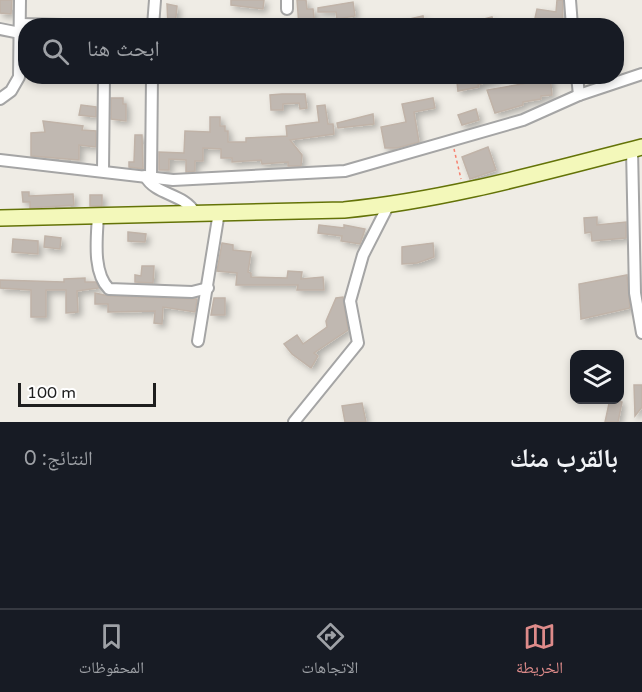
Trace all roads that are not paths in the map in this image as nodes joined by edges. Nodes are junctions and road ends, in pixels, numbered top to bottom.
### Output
1 (20, 0) edge
2 (155, 0) edge
3 (570, 0) edge
4 (20, 18) edge
5 (154, 18) edge
6 (571, 18) edge
7 (18, 28) edge
8 (0, 29) edge
9 (642, 74) edge
10 (18, 79) edge
11 (624, 80) edge
12 (104, 84) edge
13 (152, 84) edge
14 (578, 84) edge
15 (612, 84) edge
16 (579, 95) junction
17 (0, 99) edge
18 (637, 148) edge
19 (0, 160) edge
20 (103, 171) junction
21 (148, 177) junction
22 (388, 206) junction
23 (219, 212) junction
24 (195, 213) junction
25 (98, 215) junction
26 (0, 218) edge
27 (208, 288) junction
28 (639, 292) edge
29 (642, 333) edge
30 (198, 341) dead end
31 (294, 422) edge

1 - 4 street
2 - 5 street
3 - 6 street
7 - 8 street
9 - 11 street
10 - 17 street
12 - 20 street
13 - 21 street
14 - 16 street
15 - 16 street
16 - 21 street
18 - 22 main road
18 - 28 street
19 - 20 street
20 - 21 street
21 - 24 street
22 - 23 main road
22 - 31 street
23 - 24 main road
23 - 27 street
24 - 25 main road
25 - 26 main road
25 - 27 street
27 - 30 street
28 - 29 street

